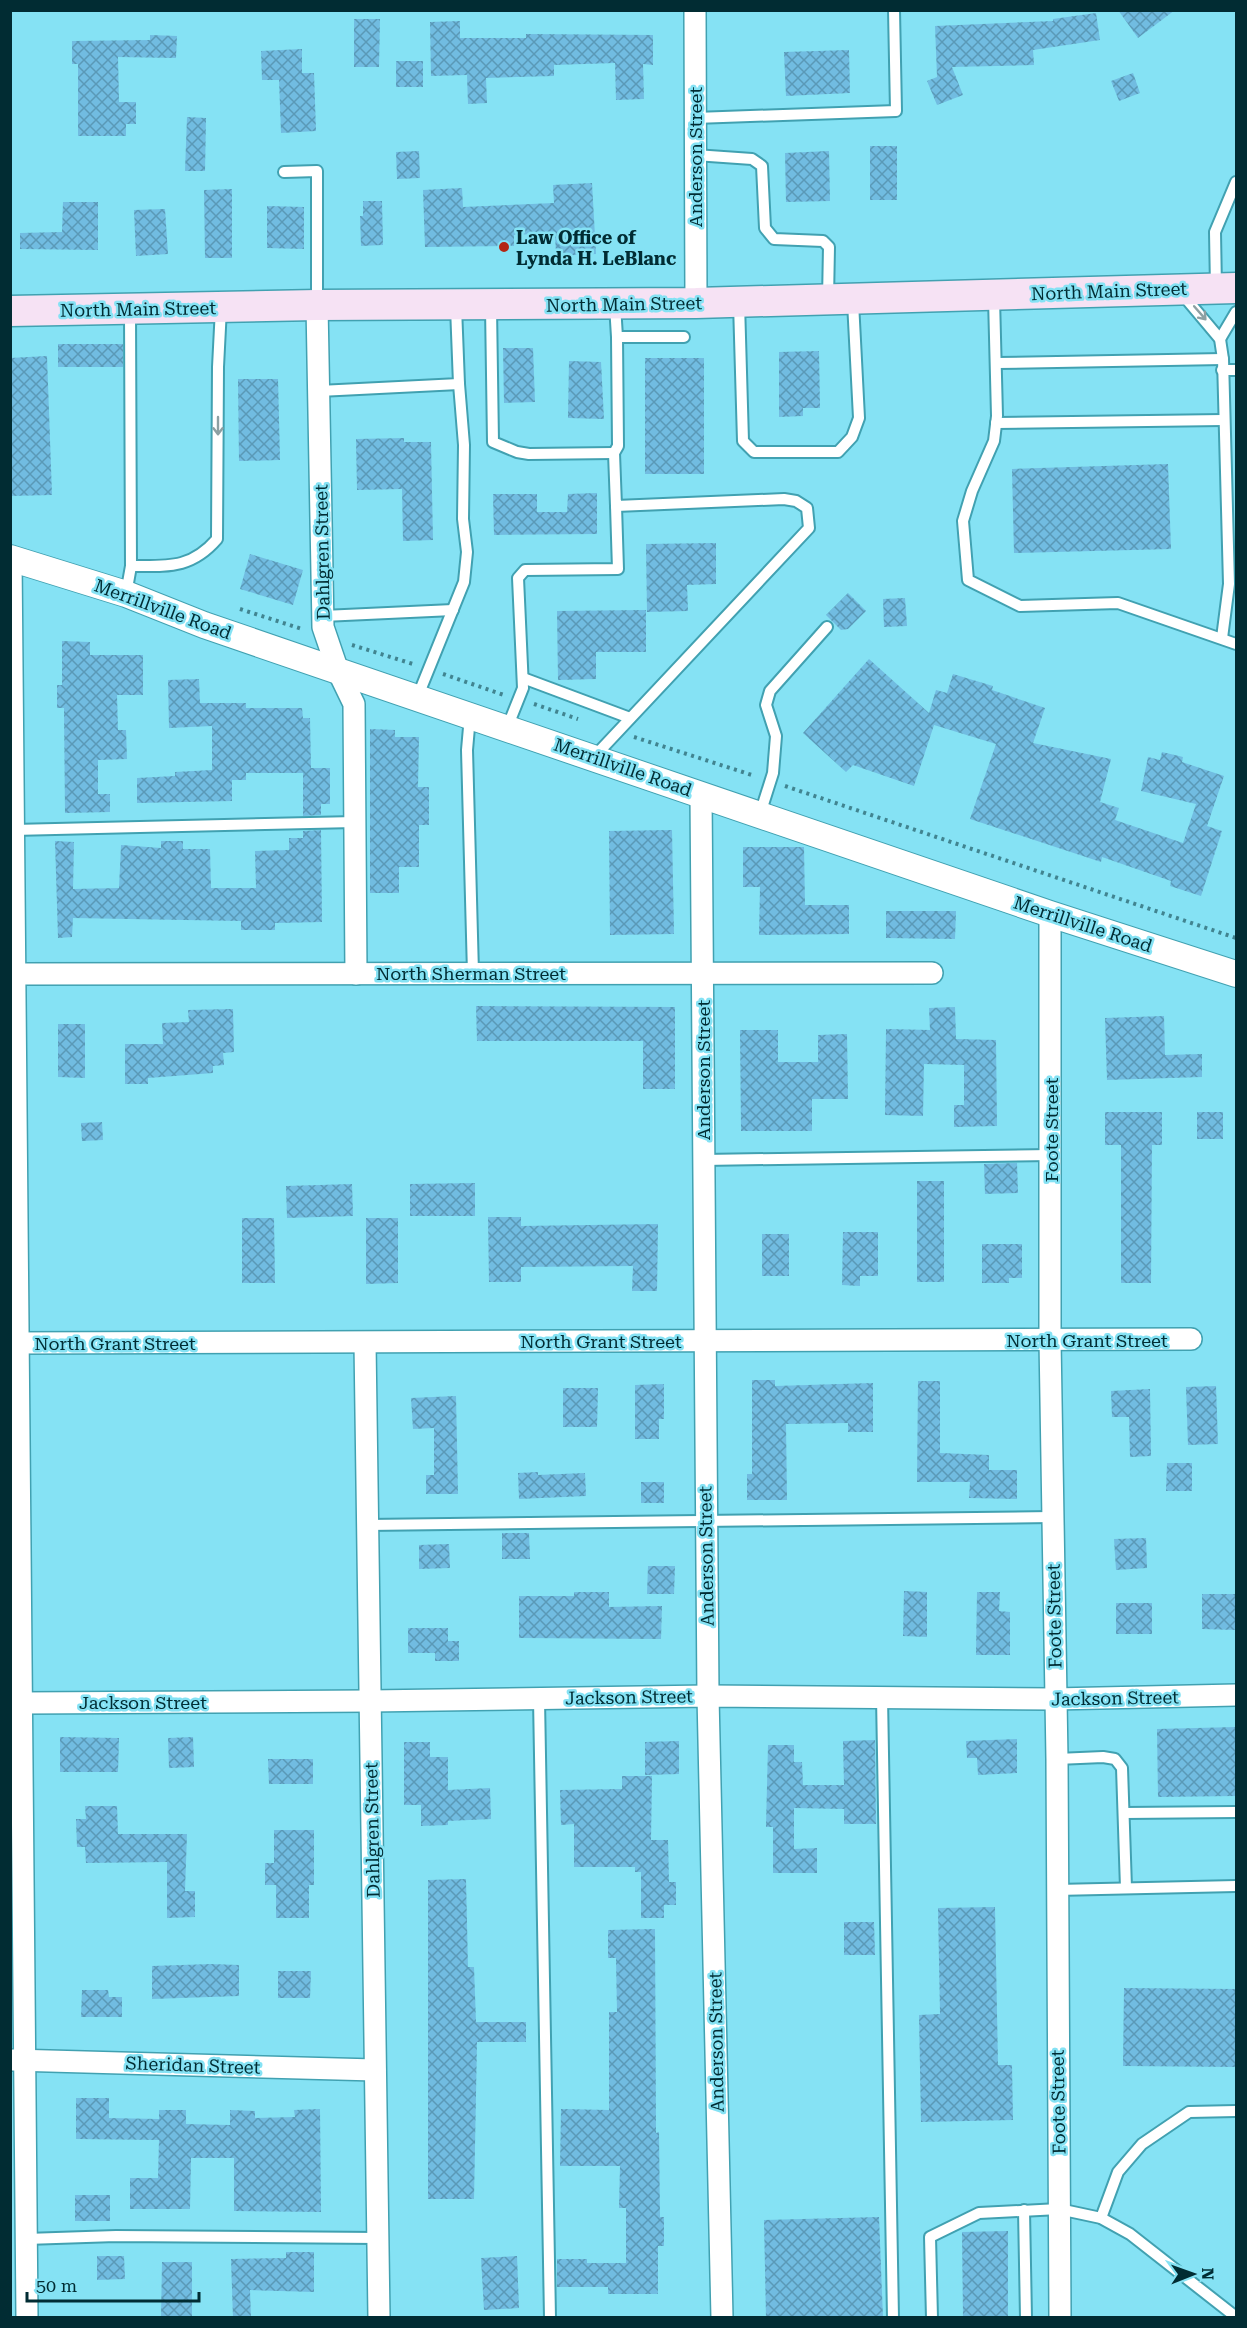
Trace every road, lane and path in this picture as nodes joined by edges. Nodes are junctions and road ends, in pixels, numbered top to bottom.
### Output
1 (695, 10) edge
2 (894, 10) edge
3 (695, 118) junction
4 (695, 155) junction
5 (284, 172) dead end
6 (1236, 182) edge
7 (1226, 288) edge
8 (1177, 289) junction
9 (994, 294) junction
10 (841, 299) junction
11 (739, 302) junction
12 (696, 303) junction
13 (615, 304) junction
14 (317, 305) junction
15 (456, 306) junction
16 (491, 306) junction
17 (221, 307) junction
18 (130, 308) junction
19 (10, 311) edge
20 (1236, 312) edge
21 (616, 337) junction
22 (684, 337) dead end
23 (1220, 339) junction
24 (1223, 358) junction
25 (997, 363) junction
26 (1222, 370) junction
27 (1236, 370) edge
28 (459, 384) junction
29 (319, 391) junction
30 (1223, 420) junction
31 (996, 423) junction
32 (614, 453) junction
33 (616, 506) junction
34 (10, 558) edge
35 (131, 566) junction
36 (1233, 584) edge
37 (126, 594) junction
38 (453, 610) junction
39 (323, 616) junction
40 (827, 627) dead end
41 (1222, 638) junction
42 (1236, 644) edge
43 (338, 671) junction
44 (523, 678) junction
45 (417, 698) junction
46 (470, 716) junction
47 (630, 718) junction
48 (507, 728) junction
49 (618, 732) junction
50 (594, 757) junction
51 (771, 781) junction
52 (701, 794) junction
53 (760, 814) junction
54 (12, 821) edge
55 (355, 822) junction
56 (1050, 914) junction
57 (1236, 938) edge
58 (703, 973) junction
59 (932, 973) dead end
60 (12, 974) edge
61 (356, 974) junction
62 (474, 974) junction
63 (1236, 974) edge
64 (1051, 1155) junction
65 (13, 1156) edge
66 (703, 1160) junction
67 (1191, 1339) dead end
68 (1050, 1340) junction
69 (704, 1341) junction
70 (14, 1343) edge
71 (365, 1343) junction
72 (1052, 1518) junction
73 (706, 1521) junction
74 (368, 1525) junction
75 (1236, 1695) edge
76 (708, 1696) junction
77 (882, 1697) junction
78 (539, 1698) junction
79 (1054, 1699) junction
80 (370, 1701) junction
81 (16, 1703) edge
82 (1057, 1759) junction
83 (1236, 1812) edge
84 (1124, 1813) junction
85 (1236, 1886) edge
86 (1126, 1888) junction
87 (1056, 1890) junction
88 (18, 2060) edge
89 (375, 2070) junction
90 (1236, 2111) edge
91 (1059, 2209) junction
92 (1024, 2210) junction
93 (1101, 2218) junction
94 (378, 2238) junction
95 (26, 2239) junction
96 (27, 2318) edge
97 (379, 2318) edge
98 (550, 2318) edge
99 (722, 2318) edge
100 (893, 2318) edge
101 (932, 2318) edge
102 (1026, 2318) edge
103 (1060, 2318) edge
104 (1236, 2318) edge

1 - 3 street, Anderson Street
2 - 3 lane
3 - 4 street, Anderson Street
4 - 10 lane
4 - 12 street, Anderson Street
5 - 14 lane
6 - 7 lane
7 - 8 main road, North Main Street
8 - 9 main road, North Main Street
8 -> 23 lane
9 - 10 main road, North Main Street
9 - 25 lane
10 - 11 main road, North Main Street
10 - 11 lane
11 - 12 main road, North Main Street
12 - 13 main road, North Main Street
13 - 16 main road, North Main Street
13 - 21 lane
14 - 15 main road, North Main Street
14 - 17 main road, North Main Street
14 - 29 street, Dahlgren Street
15 - 16 main road, North Main Street
15 - 28 lane
16 - 32 lane
17 - 18 main road, North Main Street
17 -> 35 lane
18 - 19 main road, North Main Street
18 - 35 lane
20 - 23 lane
21 - 22 lane
21 - 32 lane
23 - 24 lane
24 - 25 lane
24 - 26 lane
25 - 31 lane
26 - 27 lane
26 - 30 lane
28 - 29 lane
28 - 38 lane
29 - 39 street, Dahlgren Street
30 - 31 lane
30 - 36 lane
31 - 41 lane
32 - 33 lane
33 - 44 lane
33 - 47 lane
34 - 37 street, Merrillville Road
34 - 54 street
35 - 37 lane
36 - 41 lane
37 - 43 street, Merrillville Road
38 - 39 lane
38 - 45 lane
39 - 43 street, Dahlgren Street
40 - 51 lane
41 - 42 lane
43 - 45 street, Merrillville Road
43 - 55 street, Dahlgren Street
44 - 47 lane
44 - 48 lane
45 - 46 street, Merrillville Road
46 - 48 street, Merrillville Road
46 - 62 lane
47 - 49 lane
48 - 50 street, Merrillville Road
49 - 50 lane
49 - 51 path
50 - 52 street, Merrillville Road
51 - 53 lane
51 - 57 path
52 - 53 street, Merrillville Road
52 - 58 street, Anderson Street
53 - 56 street, Merrillville Road
54 - 55 lane
54 - 60 street
55 - 61 street, Dahlgren Street
56 - 63 street, Merrillville Road
56 - 64 street, Foote Street
58 - 59 street, North Sherman Street
58 - 62 street, North Sherman Street
58 - 66 street, Anderson Street
60 - 61 street, North Sherman Street
60 - 65 street
61 - 62 street, North Sherman Street
64 - 66 lane
64 - 68 street, Foote Street
65 - 70 street
66 - 69 street, Anderson Street
67 - 68 street, North Grant Street
68 - 69 street, North Grant Street
68 - 72 street, Foote Street
69 - 71 street, North Grant Street
69 - 73 street, Anderson Street
70 - 71 street, North Grant Street
70 - 81 street
71 - 74 street, Dahlgren Street
72 - 73 lane
72 - 79 street, Foote Street
73 - 74 lane
73 - 76 street, Anderson Street
74 - 80 street, Dahlgren Street
75 - 79 street, Jackson Street
76 - 77 street, Jackson Street
76 - 78 street, Jackson Street
76 - 99 street, Anderson Street
77 - 79 street, Jackson Street
77 - 100 lane
78 - 80 street, Jackson Street
78 - 98 lane
79 - 82 street, Foote Street
80 - 81 street, Jackson Street
80 - 89 street, Dahlgren Street
81 - 88 street
82 - 84 lane
82 - 87 street, Foote Street
83 - 84 lane
84 - 86 lane
85 - 86 lane
86 - 87 lane
87 - 91 street, Foote Street
88 - 89 street, Sheridan Street
88 - 95 street
89 - 94 street, Dahlgren Street
90 - 93 lane
91 - 92 lane
91 - 93 lane
91 - 103 street, Foote Street
92 - 101 lane
92 - 102 lane
93 - 104 lane
94 - 95 lane
94 - 97 street, Dahlgren Street
95 - 96 street

